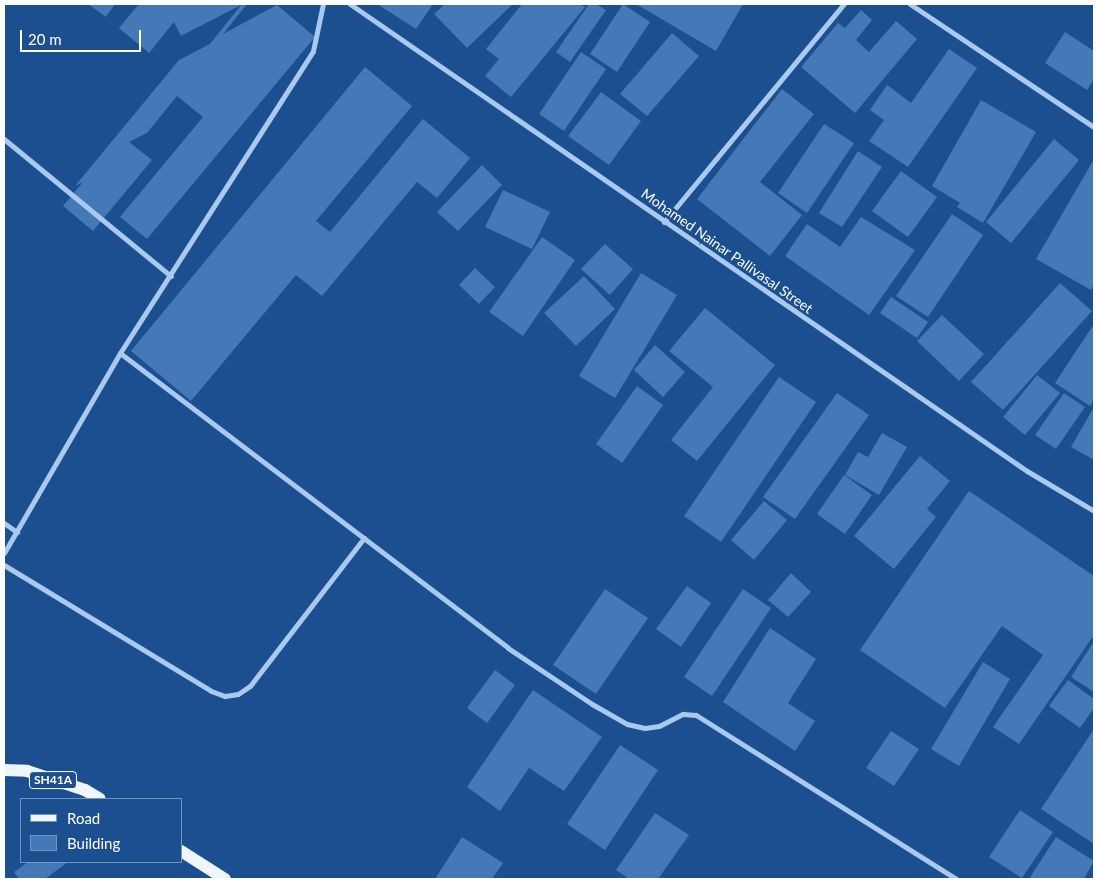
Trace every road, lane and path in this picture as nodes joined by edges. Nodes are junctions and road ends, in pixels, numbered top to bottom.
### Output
1 (323, 4) edge
2 (350, 4) edge
3 (844, 4) edge
4 (910, 4) edge
5 (1094, 127) edge
6 (4, 139) edge
7 (664, 222) junction
8 (171, 276) junction
9 (120, 353) junction
10 (1094, 511) edge
11 (4, 523) edge
12 (17, 532) junction
13 (364, 538) junction
14 (4, 553) edge
15 (4, 565) edge
16 (4, 770) edge
17 (98, 798) edge
18 (182, 852) edge
19 (225, 879) edge
20 (956, 879) edge

1 - 8 street
2 - 7 street, Mohamed Nainar Pallivasal Street
3 - 7 street
4 - 5 street
6 - 8 street
7 - 10 street, Mohamed Nainar Pallivasal Street
8 - 9 street
9 - 12 street
9 - 13 street
11 - 12 street
12 - 14 street
13 - 15 street
13 - 20 street
16 - 17 main road, SH41A
18 - 19 main road

